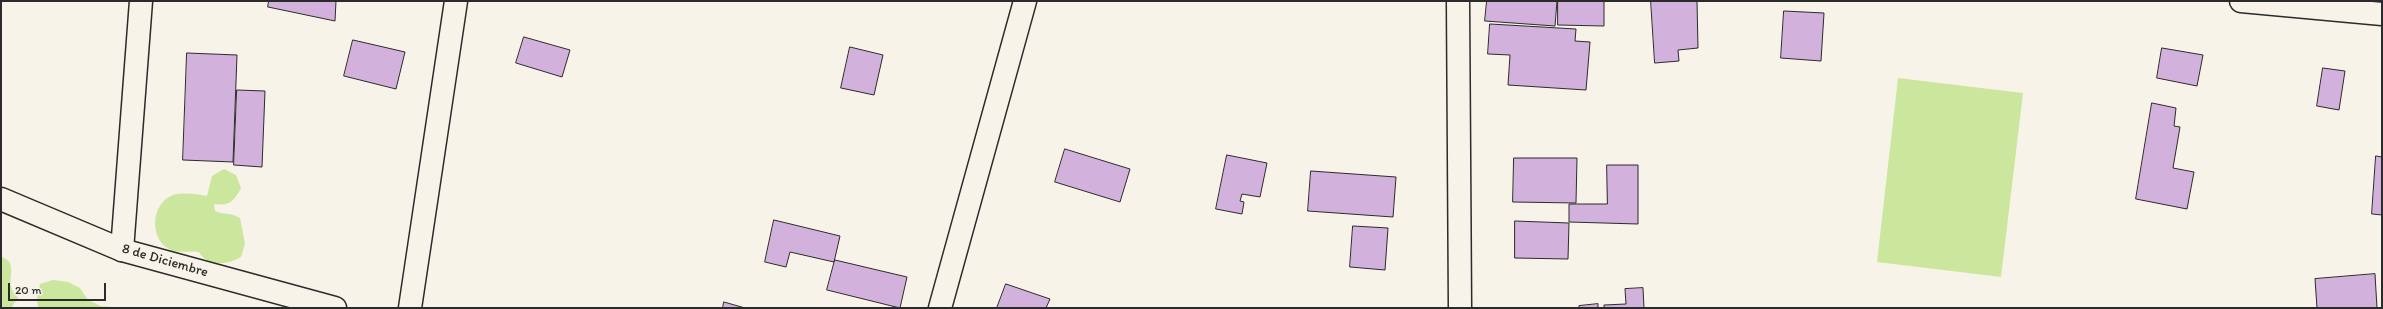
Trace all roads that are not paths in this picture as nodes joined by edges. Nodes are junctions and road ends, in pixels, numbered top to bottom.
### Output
1 (141, 1) edge
2 (456, 1) edge
3 (1025, 1) edge
4 (1458, 1) edge
5 (2241, 1) edge
6 (2382, 14) edge
7 (1, 199) edge
8 (122, 250) junction
9 (335, 308) edge
10 (410, 308) edge
11 (940, 308) edge
12 (1460, 308) edge

1 - 8 street
2 - 10 street
3 - 11 street
4 - 12 street
5 - 6 street
7 - 8 street, 8 de Diciembre
8 - 9 street, 8 de Diciembre

